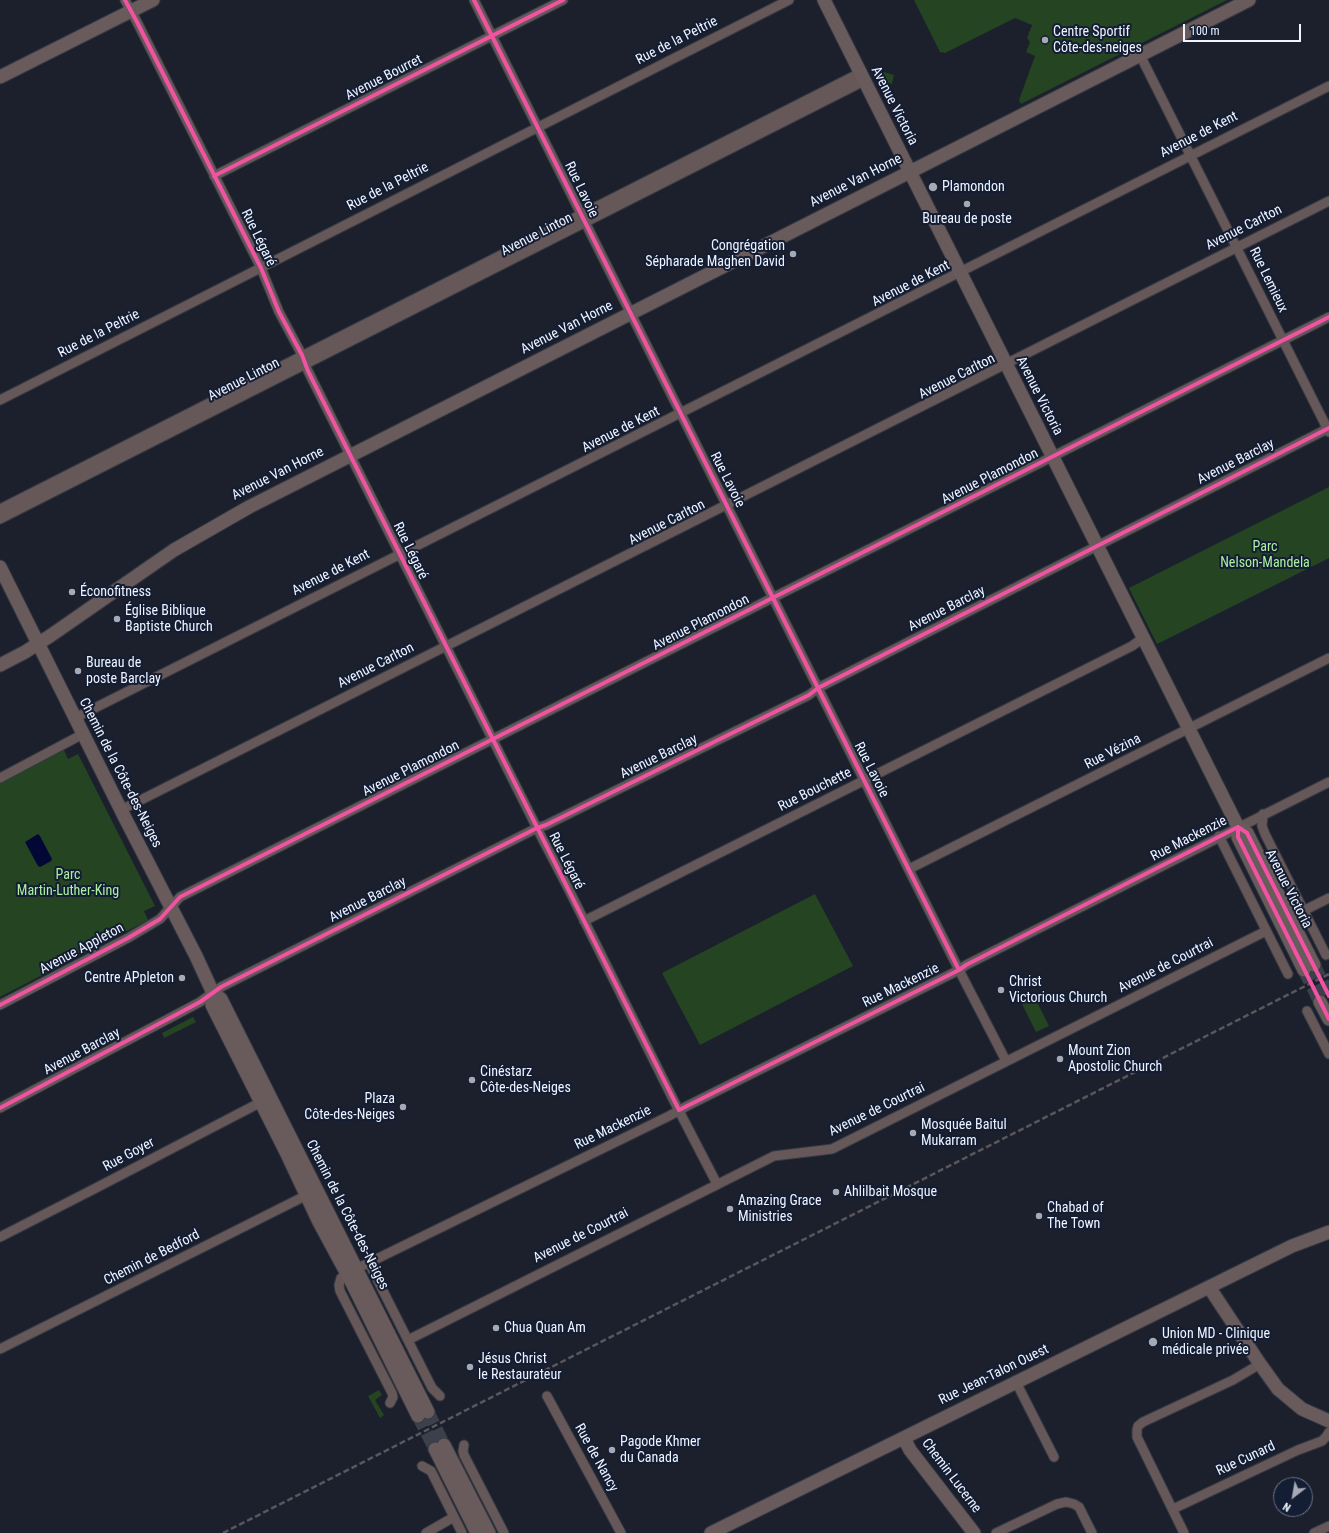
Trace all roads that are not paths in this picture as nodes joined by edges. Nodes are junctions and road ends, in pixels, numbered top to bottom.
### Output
1 (153, 0) edge
2 (474, 0) edge
3 (563, 0) edge
4 (789, 0) edge
5 (824, 0) edge
6 (1248, 0) edge
7 (128, 6) edge
8 (492, 36) junction
9 (1140, 55) junction
10 (0, 77) edge
11 (862, 77) junction
12 (1329, 86) edge
13 (538, 127) junction
14 (1190, 156) junction
15 (910, 172) junction
16 (214, 176) junction
17 (1329, 201) edge
18 (581, 214) junction
19 (586, 223) junction
20 (1236, 248) junction
21 (261, 268) junction
22 (960, 272) junction
23 (631, 313) junction
24 (1329, 318) edge
25 (1283, 341) junction
26 (302, 355) junction
27 (1006, 364) junction
28 (305, 366) junction
29 (0, 400) edge
30 (681, 413) junction
31 (1328, 429) edge
32 (350, 455) junction
33 (1053, 458) junction
34 (727, 505) junction
35 (0, 509) edge
36 (0, 519) edge
37 (1097, 545) junction
38 (399, 554) junction
39 (0, 567) edge
40 (774, 599) junction
41 (1143, 638) junction
42 (38, 644) junction
43 (446, 646) junction
44 (1329, 658) edge
45 (0, 665) edge
46 (818, 688) junction
47 (75, 718) junction
48 (1189, 729) junction
49 (83, 734) junction
50 (493, 740) junction
51 (0, 778) edge
52 (864, 780) junction
53 (1329, 782) edge
54 (121, 810) junction
55 (1263, 814) junction
56 (1238, 827) junction
57 (537, 828) junction
58 (1219, 836) junction
59 (909, 869) junction
60 (1329, 898) edge
61 (170, 908) junction
62 (1303, 911) junction
63 (584, 922) junction
64 (1266, 931) junction
65 (1326, 955) dead end
66 (1309, 968) tunnel mouth
67 (959, 970) junction
68 (1288, 974) dead end
69 (213, 993) junction
70 (1320, 1002) tunnel mouth
71 (0, 1005) edge
72 (1307, 1011) dead end
73 (1329, 1019) edge
74 (1329, 1054) edge
75 (1006, 1061) junction
76 (266, 1100) junction
77 (0, 1108) edge
78 (679, 1110) junction
79 (717, 1184) junction
80 (312, 1193) junction
81 (1329, 1222) edge
82 (1329, 1232) edge
83 (0, 1236) edge
84 (1292, 1246) junction
85 (369, 1263) junction
86 (352, 1271) junction
87 (1209, 1287) junction
88 (408, 1340) junction
89 (0, 1349) edge
90 (1260, 1364) junction
91 (1016, 1382) junction
92 (440, 1396) dead end
93 (547, 1396) dead end
94 (390, 1404) dead end
95 (423, 1414) tunnel mouth
96 (1329, 1421) edge
97 (1329, 1432) edge
98 (904, 1438) junction
99 (464, 1445) dead end
100 (1054, 1457) dead end
101 (422, 1466) dead end
102 (1173, 1509) junction
103 (454, 1517) junction
104 (1329, 1526) edge
105 (426, 1533) edge
106 (462, 1533) edge
107 (477, 1533) edge
108 (489, 1533) edge
109 (504, 1533) edge
110 (621, 1533) edge
111 (711, 1533) edge
112 (974, 1533) edge
113 (996, 1533) edge
114 (1092, 1533) edge
115 (1184, 1533) edge
116 (1314, 1533) edge

1 - 7 main road
2 - 8 street, Rue Lavoie
3 - 8 street, Avenue Bourret
4 - 13 street, Rue de la Peltrie
5 - 11 main road, Avenue Victoria
6 - 9 main road, Avenue Van Horne
7 - 10 main road
7 - 16 street, Rue Légaré
8 - 13 street, Rue Lavoie
8 - 16 street, Avenue Bourret
9 - 14 street, Rue Lemieux
9 - 15 main road, Avenue Van Horne
11 - 15 main road, Avenue Victoria
11 - 18 street, Avenue Linton
11 - 19 street, Avenue Linton
12 - 14 street, Avenue de Kent
13 - 18 street, Rue Lavoie
13 - 21 street, Rue de la Peltrie
14 - 20 street, Rue Lemieux
14 - 22 street, Avenue de Kent
15 - 22 main road, Avenue Victoria
15 - 23 main road, Avenue Van Horne
16 - 21 street, Rue Légaré
17 - 20 street, Avenue Carlton
18 - 19 street, Rue Lavoie
18 - 26 street, Avenue Linton
19 - 23 street, Rue Lavoie
19 - 28 street, Avenue Linton
20 - 25 street, Rue Lemieux
20 - 27 street, Avenue Carlton
21 - 26 street, Rue Légaré
21 - 29 street, Rue de la Peltrie
22 - 27 main road, Avenue Victoria
22 - 30 street, Avenue de Kent
23 - 30 street, Rue Lavoie
23 - 32 main road, Avenue Van Horne
24 - 25 street, Avenue Plamondon
25 - 31 street, Rue Lemieux
25 - 33 street, Avenue Plamondon
26 - 28 street, Rue Légaré
26 - 35 street, Avenue Linton
27 - 33 main road, Avenue Victoria
27 - 34 street, Avenue Carlton
28 - 32 street, Rue Légaré
28 - 36 street, Avenue Linton
30 - 34 street, Rue Lavoie
30 - 38 street, Avenue de Kent
31 - 37 street, Avenue Barclay
32 - 38 street, Rue Légaré
32 - 42 main road, Avenue Van Horne
33 - 37 main road, Avenue Victoria
33 - 40 street, Avenue Plamondon
34 - 40 street, Rue Lavoie
34 - 43 street, Avenue Carlton
37 - 41 main road, Avenue Victoria
37 - 46 street, Avenue Barclay
38 - 43 street, Rue Légaré
38 - 47 street, Avenue de Kent
39 - 42 main road, Chemin de la Côte-des-Neiges
40 - 46 street, Rue Lavoie
40 - 50 street, Avenue Plamondon
41 - 48 main road, Avenue Victoria
41 - 52 street, Rue Bouchette
42 - 45 main road, Avenue Van Horne
42 - 47 main road, Chemin de la Côte-des-Neiges
43 - 50 street, Rue Légaré
43 - 54 street, Avenue Carlton
44 - 48 street, Rue Vézina
46 - 52 street, Rue Lavoie
46 - 57 street, Avenue Barclay
47 - 49 main road, Chemin de la Côte-des-Neiges
48 - 56 main road, Avenue Victoria
48 - 59 street, Rue Vézina
49 - 51 street
49 - 54 main road, Chemin de la Côte-des-Neiges
50 - 57 street, Rue Légaré
50 - 61 street, Avenue Plamondon
52 - 59 street, Rue Lavoie
52 - 63 street, Rue Bouchette
53 - 55 street, Rue Mackenzie
54 - 61 main road, Chemin de la Côte-des-Neiges
55 - 56 street, Rue Mackenzie
55 - 62 street, Avenue Victoria
56 - 58 street, Rue Mackenzie
56 - 66 main road, Avenue Victoria
57 - 63 street, Rue Légaré
57 - 69 street, Avenue Barclay
58 - 64 street
58 - 67 street, Rue Mackenzie
59 - 67 street, Rue Lavoie
60 - 62 street
61 - 69 main road, Chemin de la Côte-des-Neiges
61 - 71 street, Avenue Appleton
62 - 65 street, Avenue Victoria
63 - 78 street, Rue Légaré
64 - 68 street
64 - 75 street, Avenue de Courtrai
67 - 75 street, Rue Lavoie
67 - 78 street, Rue Mackenzie
69 - 76 main road, Chemin de la Côte-des-Neiges
69 - 77 street, Avenue Barclay
70 - 73 main road
72 - 74 street
75 - 79 street, Avenue de Courtrai
76 - 80 main road, Chemin de la Côte-des-Neiges
76 - 83 street, Rue Goyer
78 - 79 street, Rue Légaré
78 - 85 street, Rue Mackenzie
79 - 88 street, Avenue de Courtrai
80 - 86 main road, Chemin de la Côte-des-Neiges
80 - 89 street, Chemin de Bedford
81 - 84 main road, Rue Jean-Talon Ouest
82 - 84 main road, Rue Jean-Talon Ouest
84 - 87 main road, Rue Jean-Talon Ouest
85 - 86 street, Rue Mackenzie
85 - 88 street, Chemin de la Côte-des-Neiges
86 - 94 street, Chemin de la Côte-des-Neiges
86 - 95 main road, Chemin de la Côte-des-Neiges
87 - 90 main road
87 - 91 main road, Rue Jean-Talon Ouest
88 - 92 street, Chemin de la Côte-des-Neiges
90 - 96 main road
90 - 102 street
91 - 98 main road, Rue Jean-Talon Ouest
91 - 100 street
93 - 110 street, Rue de Nancy
97 - 102 street, Rue Cunard
98 - 111 main road, Rue Jean-Talon Ouest
98 - 112 main road, Chemin Lucerne
99 - 109 street
101 - 103 street
102 - 115 street
103 - 105 street
103 - 106 street
104 - 116 street
107 - 108 main road
113 - 114 street

